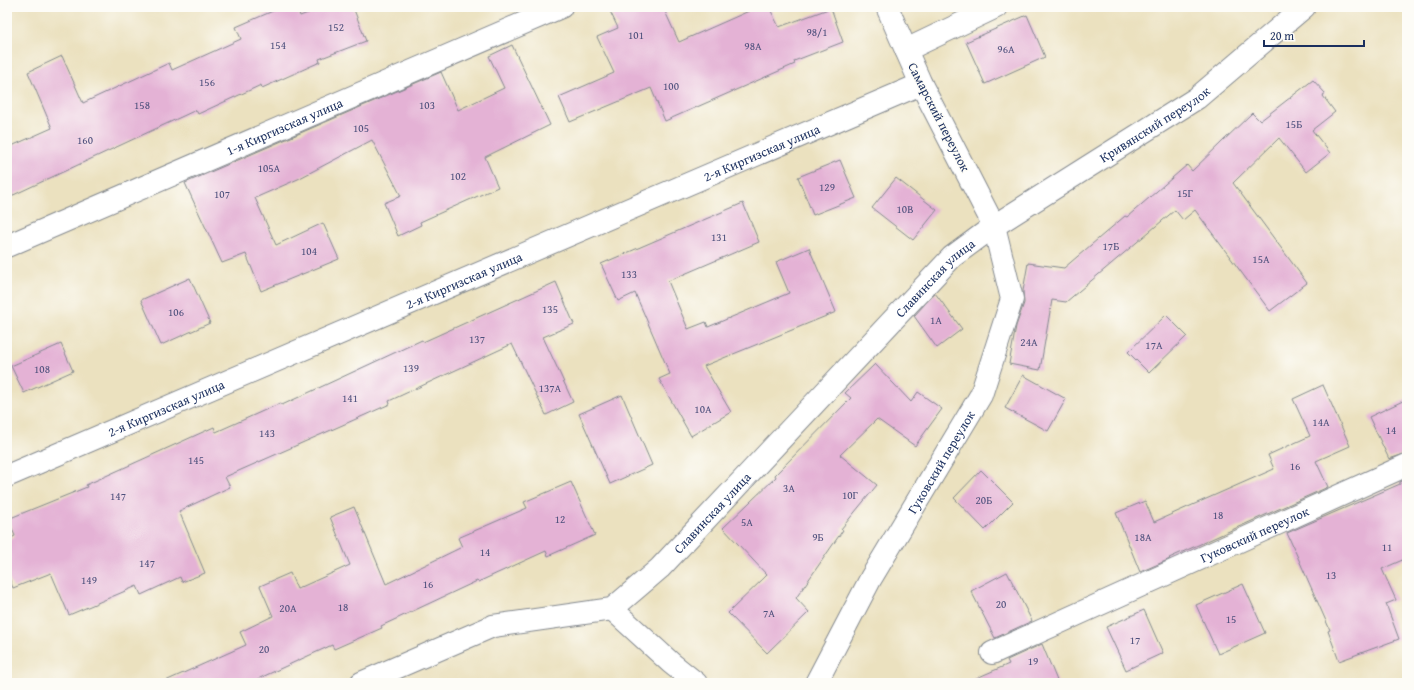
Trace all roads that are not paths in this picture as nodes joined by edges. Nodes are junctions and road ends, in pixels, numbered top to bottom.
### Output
1 (561, 7) edge
2 (887, 7) edge
3 (996, 7) edge
4 (1304, 7) edge
5 (906, 50) junction
6 (921, 84) junction
7 (994, 226) junction
8 (7, 246) edge
9 (1407, 465) edge
10 (7, 476) edge
11 (612, 609) junction
12 (992, 653) dead end
13 (361, 683) edge
14 (696, 683) edge
15 (816, 683) edge

1 - 8 street, 1-я Киргизская улица
2 - 5 street, Самарский переулок
3 - 5 street
4 - 7 street, Кривянский переулок
5 - 6 street, Самарский переулок
6 - 7 street, Самарский переулок
6 - 10 street, 2-я Киргизская улица
7 - 11 street, Славинская улица
7 - 15 street, Гуковский переулок
9 - 12 street, Гуковский переулок
11 - 13 street
11 - 14 street

